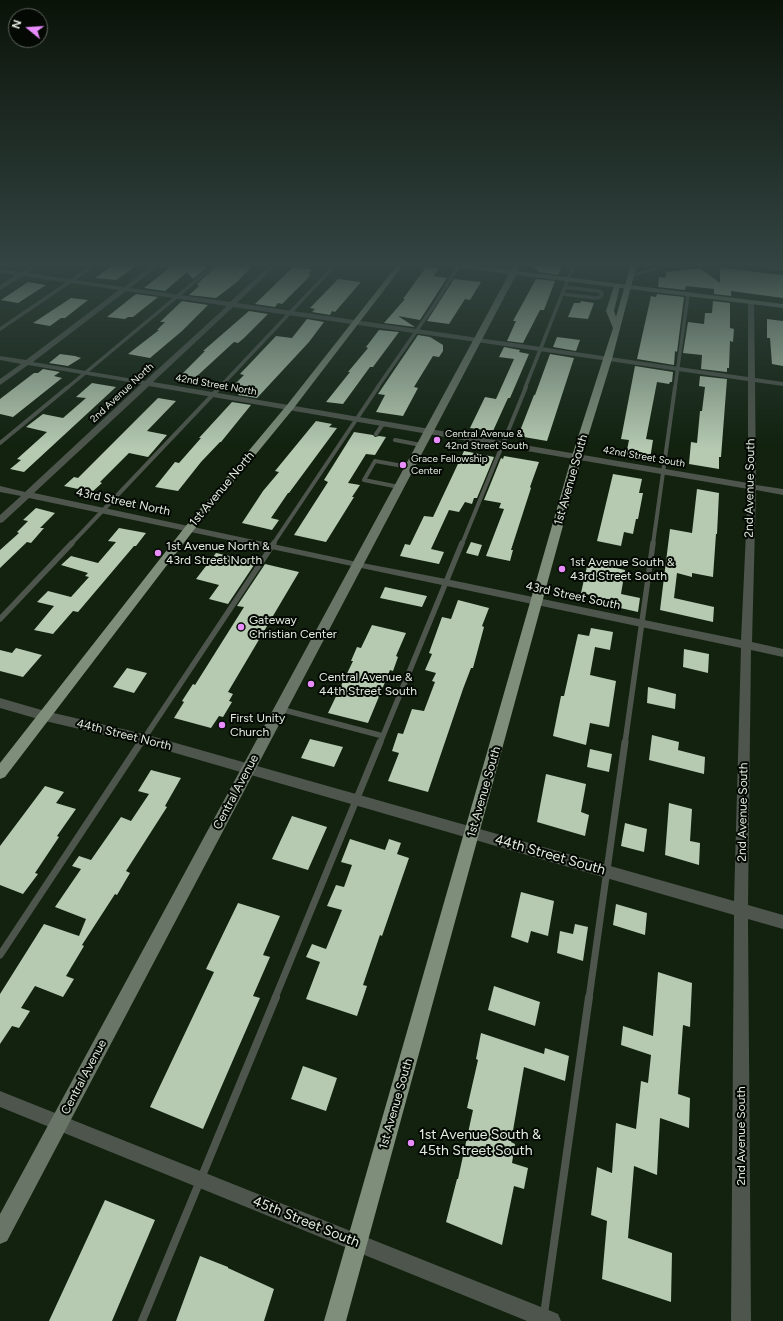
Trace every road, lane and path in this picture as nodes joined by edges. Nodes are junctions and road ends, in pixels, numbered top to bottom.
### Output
1 (75, 326) edge
2 (141, 326) edge
3 (209, 326) edge
4 (276, 326) edge
5 (354, 326) edge
6 (376, 326) edge
7 (419, 326) edge
8 (485, 326) edge
9 (549, 326) edge
10 (684, 326) edge
11 (751, 326) edge
12 (616, 327) edge
13 (415, 331) junction
14 (477, 340) junction
15 (539, 349) junction
16 (0, 358) edge
17 (608, 359) junction
18 (27, 362) junction
19 (678, 369) junction
20 (85, 372) junction
21 (751, 379) junction
22 (0, 383) edge
23 (146, 383) junction
24 (783, 384) edge
25 (212, 394) junction
26 (290, 407) junction
27 (357, 419) junction
28 (383, 424) junction
29 (430, 431) junction
30 (376, 434) dead end
31 (394, 440) dead end
32 (0, 443) edge
33 (503, 444) junction
34 (421, 445) junction
35 (577, 456) junction
36 (409, 467) junction
37 (663, 471) junction
38 (399, 487) junction
39 (752, 487) junction
40 (0, 489) edge
41 (783, 492) edge
42 (27, 494) junction
43 (102, 511) junction
44 (0, 520) edge
45 (189, 529) junction
46 (272, 547) junction
47 (357, 565) junction
48 (446, 582) junction
49 (537, 602) junction
50 (0, 619) edge
51 (642, 624) junction
52 (746, 646) junction
53 (783, 653) edge
54 (0, 703) edge
55 (280, 709) junction
56 (45, 716) junction
57 (383, 736) junction
58 (144, 739) junction
59 (248, 769) junction
60 (0, 773) edge
61 (357, 799) junction
62 (473, 833) junction
63 (607, 872) junction
64 (741, 910) junction
65 (783, 922) edge
66 (0, 955) edge
67 (0, 1100) edge
68 (60, 1123) junction
69 (200, 1180) junction
70 (0, 1234) edge
71 (357, 1242) junction
72 (546, 1320) edge
73 (142, 1321) edge
74 (335, 1321) edge
75 (741, 1321) edge

1 - 18 street
2 - 20 lane
3 - 23 street, 2nd Avenue North
4 - 25 lane
5 - 26 main road, 1st Avenue North
6 - 13 street
7 - 13 lane
8 - 14 main road, Central Avenue
9 - 15 lane
10 - 19 lane
11 - 21 street, 2nd Avenue South
12 - 17 main road, 1st Avenue South
13 - 14 street
13 - 27 lane
14 - 15 street
14 - 29 main road, Central Avenue
15 - 17 street
15 - 33 lane
16 - 18 street, 42nd Street North
17 - 19 street
17 - 35 main road, 1st Avenue South
18 - 20 street, 42nd Street North
18 - 22 street
19 - 21 street
19 - 37 lane
20 - 23 street, 42nd Street North
20 - 32 lane
21 - 24 street
21 - 39 street, 2nd Avenue South
23 - 25 street, 42nd Street North
23 - 42 street, 2nd Avenue North
25 - 26 street, 42nd Street North
25 - 43 lane
26 - 27 street, 42nd Street North
26 - 45 main road, 1st Avenue North
27 - 28 street, 42nd Street North
27 - 46 lane
28 - 29 street, 42nd Street North
28 - 30 lane
29 - 33 street, 42nd Street South
29 - 34 main road, Central Avenue
31 - 34 lane
33 - 35 street, 42nd Street South
33 - 48 lane
34 - 36 main road, Central Avenue
35 - 37 street, 42nd Street South
35 - 49 main road, 1st Avenue South
36 - 38 main road, Central Avenue
36 - 38 lane
37 - 39 street, 42nd Street South
37 - 51 lane
38 - 47 main road, Central Avenue
39 - 41 street, 42nd Street South
39 - 52 street, 2nd Avenue South
40 - 42 street, 43rd Street North
42 - 43 street, 43rd Street North
42 - 44 street, 2nd Avenue North
43 - 45 street, 43rd Street North
43 - 50 lane
45 - 46 street, 43rd Street North
45 - 56 main road, 1st Avenue North
46 - 47 street, 43rd Street North
46 - 58 lane
47 - 48 street, 43rd Street South
47 - 55 main road, Central Avenue
48 - 49 street, 43rd Street South
48 - 57 lane
49 - 51 street, 43rd Street South
49 - 62 main road, 1st Avenue South
51 - 52 street, 43rd Street South
51 - 63 lane
52 - 53 street, 43rd Street South
52 - 64 street, 2nd Avenue South
54 - 56 street, 44th Street North
55 - 57 lane
55 - 59 main road, Central Avenue
56 - 58 street, 44th Street North
56 - 60 main road, 1st Avenue North
57 - 61 lane
58 - 59 street, 44th Street North
58 - 66 lane
59 - 61 street, 44th Street South
59 - 68 main road, Central Avenue
61 - 62 street, 44th Street South
61 - 69 lane
62 - 63 street, 44th Street South
62 - 71 main road, 1st Avenue South
63 - 64 street, 44th Street South
63 - 72 lane
64 - 65 street, 44th Street South
64 - 75 street, 2nd Avenue South
67 - 68 street, 45th Street South
68 - 69 street, 45th Street South
68 - 70 main road, Central Avenue
69 - 71 street, 45th Street South
69 - 73 lane
71 - 72 street, 45th Street South
71 - 74 main road, 1st Avenue South

